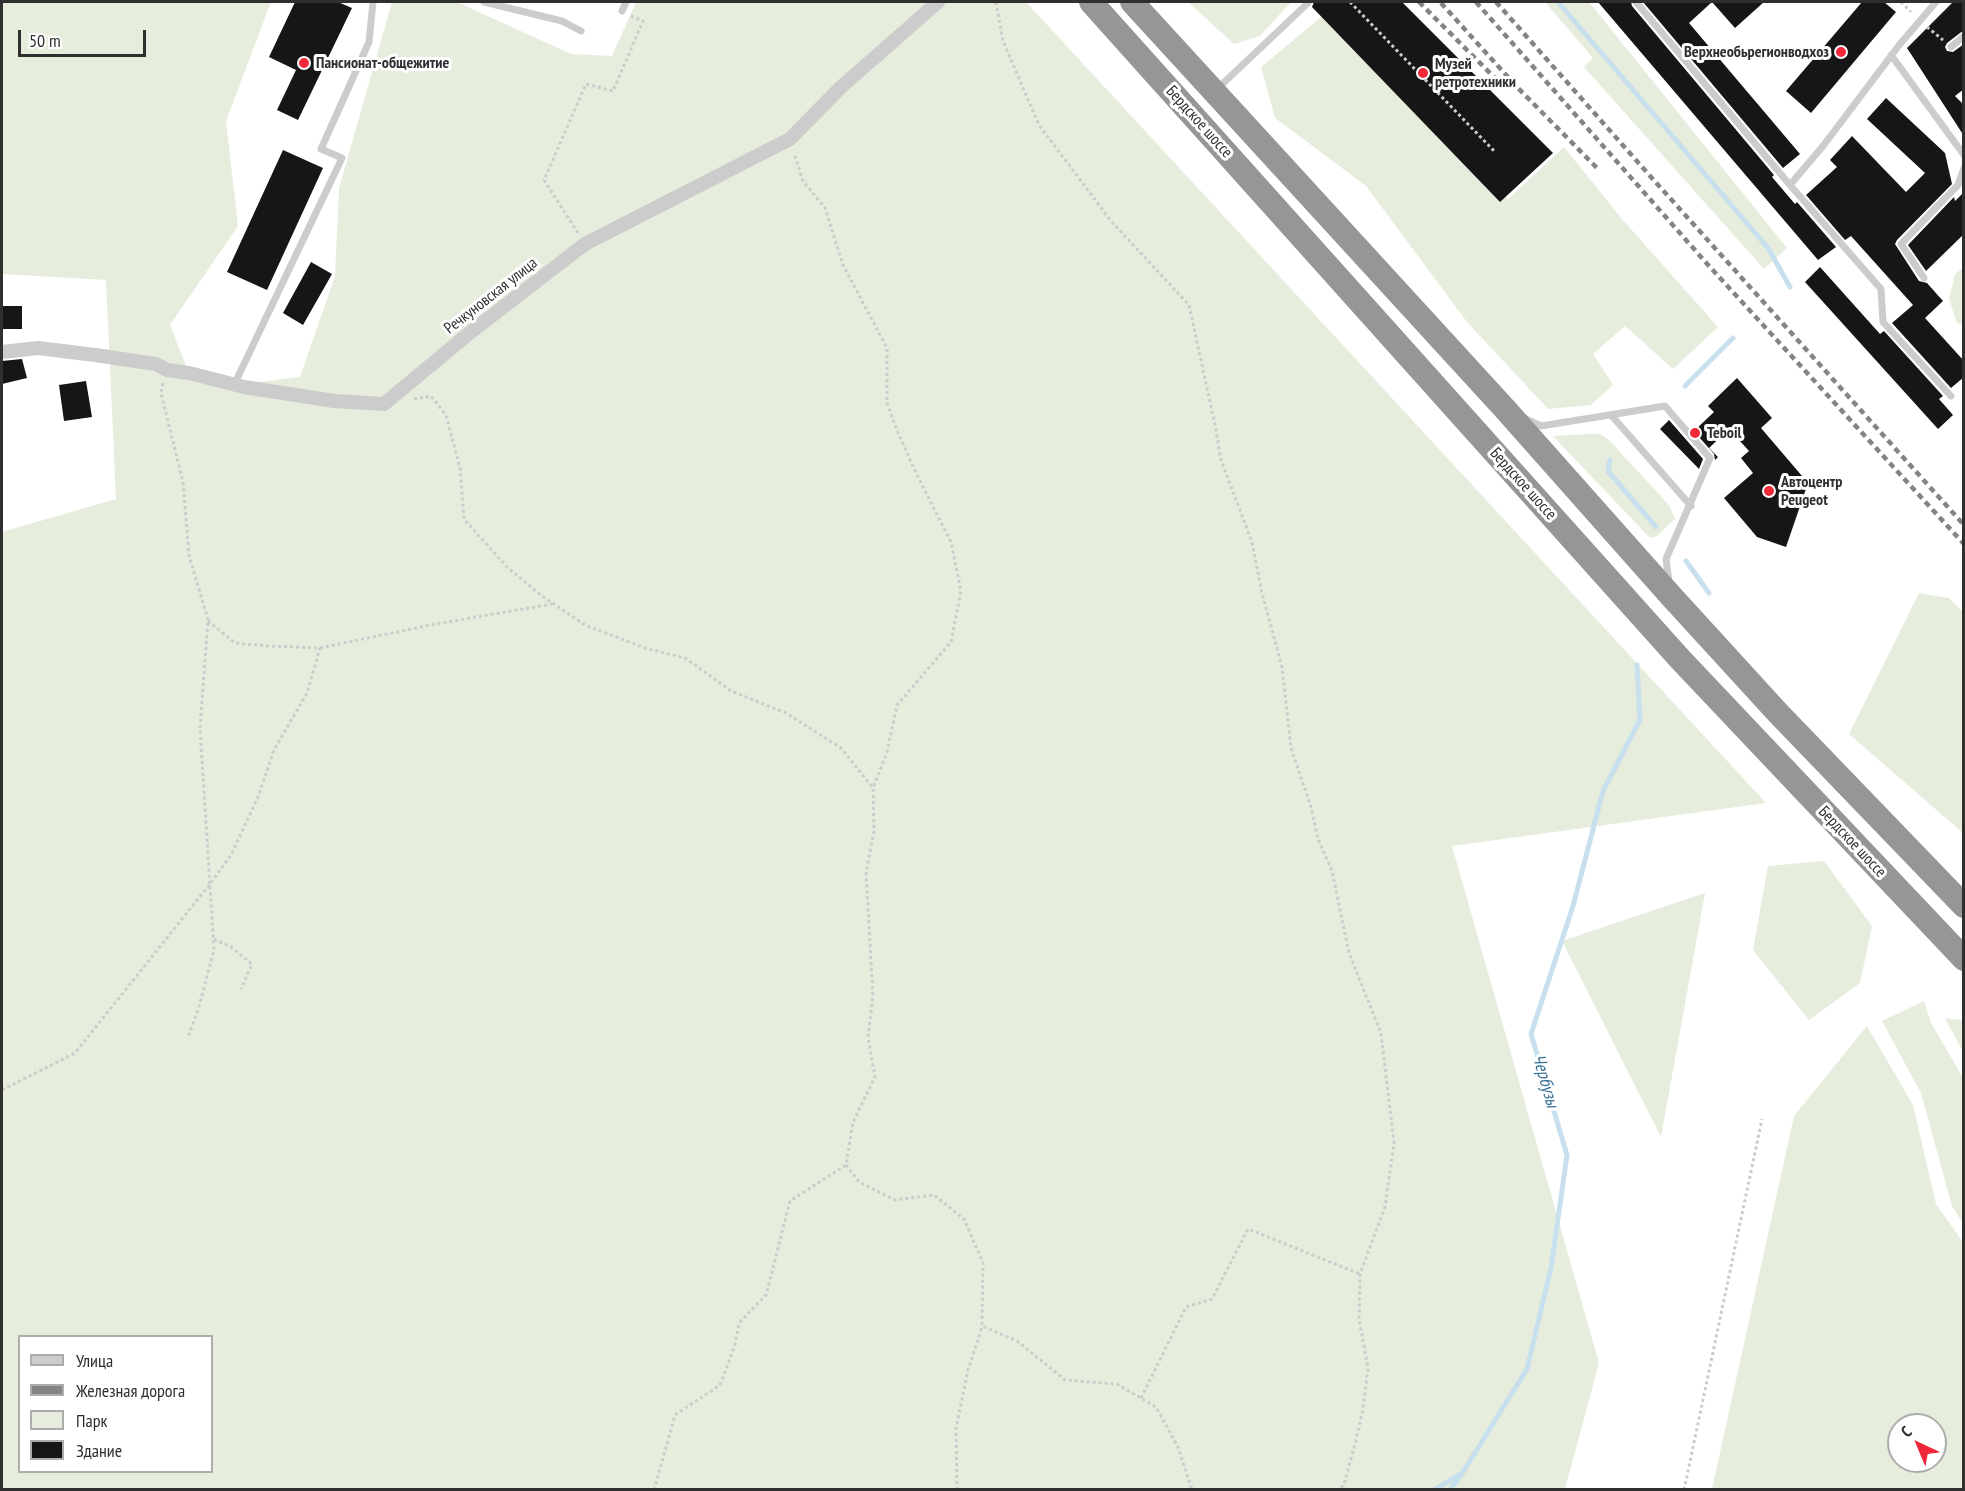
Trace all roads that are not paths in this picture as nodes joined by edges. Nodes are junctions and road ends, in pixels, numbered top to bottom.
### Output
1 (373, 2) edge
2 (484, 2) edge
3 (626, 2) edge
4 (938, 2) edge
5 (1091, 2) edge
6 (1132, 2) edge
7 (1636, 2) edge
8 (1936, 2) edge
9 (1308, 3) dead end
10 (622, 11) road end
11 (581, 31) dead end
12 (1964, 36) edge
13 (1951, 47) dead end
14 (1891, 56) junction
15 (1214, 91) junction
16 (1964, 154) edge
17 (1964, 168) edge
18 (1790, 185) junction
19 (1924, 278) dead end
20 (2, 352) edge
21 (234, 385) junction
22 (1951, 396) dead end
23 (1505, 409) junction
24 (1612, 416) junction
25 (1691, 506) junction
26 (1671, 596) junction
27 (1778, 713) junction
28 (1753, 737) junction
29 (1964, 906) edge
30 (1964, 959) edge

1 - 21 lane
2 - 11 lane
3 - 10 lane
4 - 21 street, Речкуновская улица
5 - 28 highway, Бердское шоссе
6 - 15 highway, Бердское шоссе
7 - 18 lane
8 - 14 lane
9 - 15 lane
12 - 13 lane
14 - 16 lane
14 - 18 lane
15 - 23 highway, Бердское шоссе
17 - 19 lane
18 - 22 lane
20 - 21 street
23 - 24 lane
23 - 26 highway, Бердское шоссе
24 - 25 lane
24 - 25 lane
25 - 26 lane
26 - 27 highway, Бердское шоссе
27 - 28 highway
27 - 29 highway, Бердское шоссе
28 - 30 highway, Бердское шоссе

